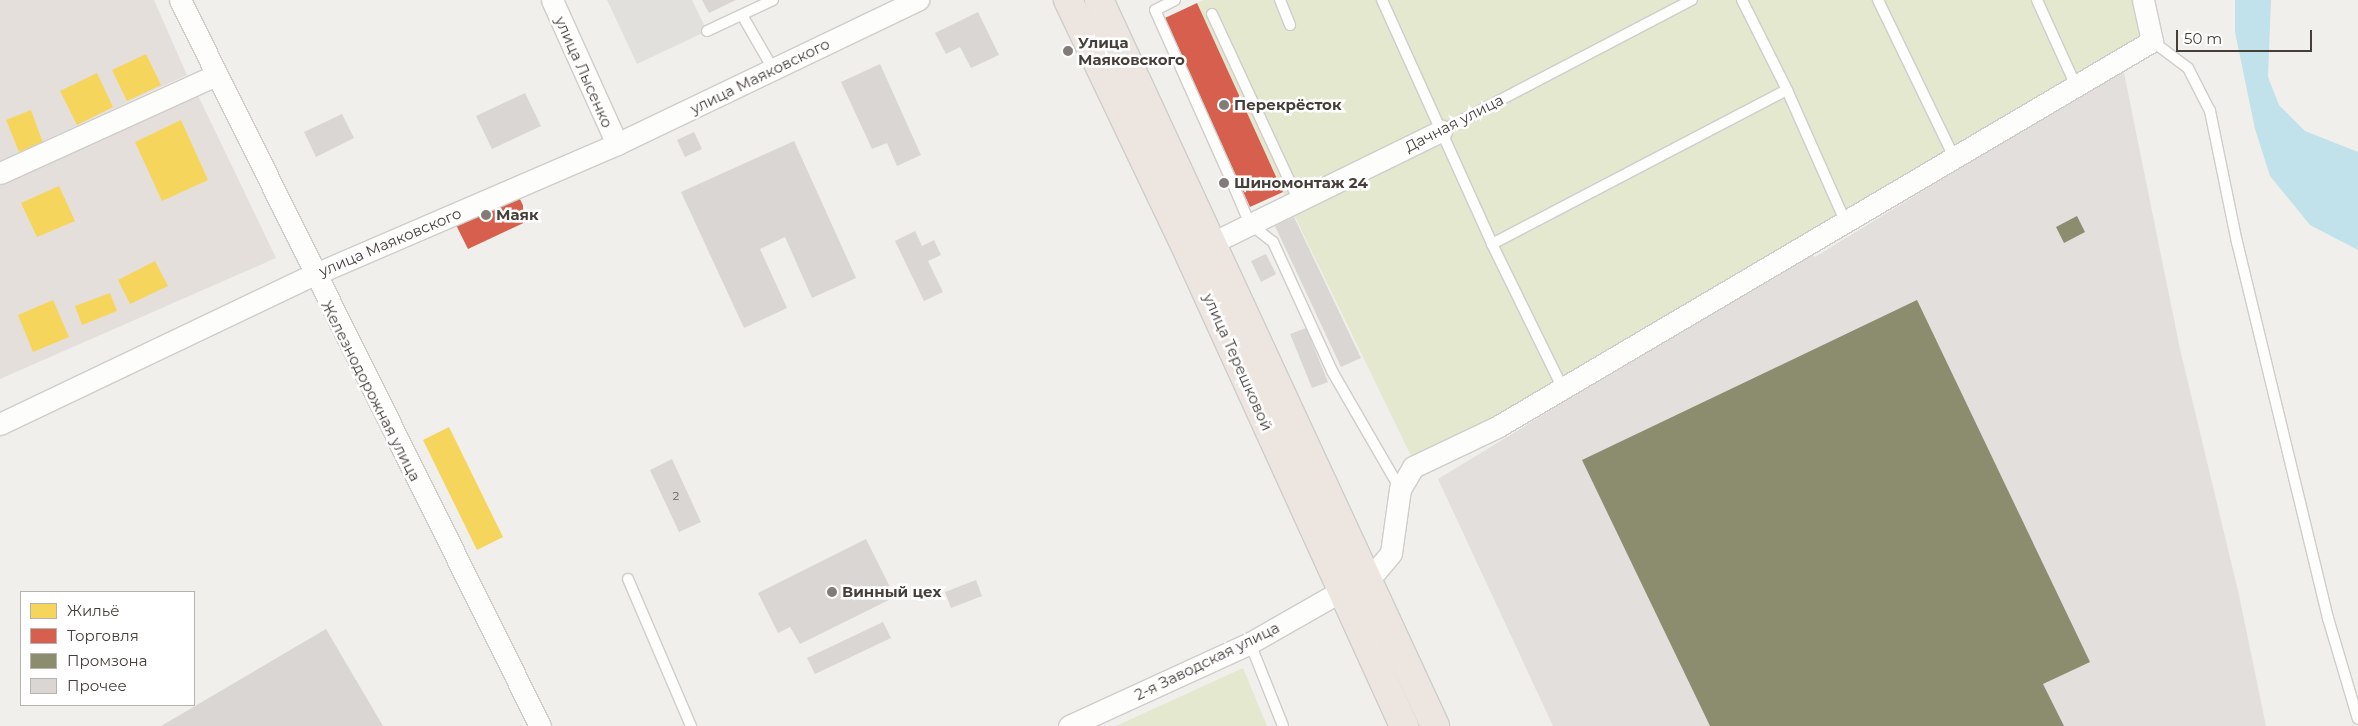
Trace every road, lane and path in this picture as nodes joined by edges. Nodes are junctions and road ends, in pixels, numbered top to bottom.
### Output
1 (180, 0) edge
2 (552, 0) edge
3 (773, 0) edge
4 (918, 0) edge
5 (1068, 0) edge
6 (1099, 0) edge
7 (1175, 0) edge
8 (1280, 0) edge
9 (1382, 0) edge
10 (1692, 0) edge
11 (1742, 0) edge
12 (1878, 0) edge
13 (2037, 0) edge
14 (2143, 0) edge
15 (1154, 5) edge
16 (1212, 14) dead end
17 (742, 15) junction
18 (1290, 25) dead end
19 (707, 31) dead end
20 (2152, 41) junction
21 (773, 69) junction
22 (216, 75) junction
23 (2076, 86) junction
24 (1787, 90) junction
25 (1441, 131) junction
26 (617, 144) junction
27 (1954, 157) junction
28 (0, 173) edge
29 (1299, 201) junction
30 (1846, 223) junction
31 (1250, 224) junction
32 (1214, 242) junction
33 (1492, 244) junction
34 (313, 275) junction
35 (1563, 389) junction
36 (0, 424) edge
37 (1400, 489) junction
38 (1367, 577) junction
39 (628, 579) dead end
40 (1342, 592) junction
41 (1250, 643) junction
42 (2358, 719) edge
43 (540, 726) edge
44 (691, 726) edge
45 (1069, 726) edge
46 (1283, 726) edge
47 (1404, 726) edge
48 (1435, 726) edge

1 - 22 street, Железнодорожная улица
2 - 26 street, улица Лысенко
3 - 17 lane
4 - 21 street, улица Маяковского
5 - 40 highway, улица Терешковой
6 - 32 highway, улица Терешковой
7 - 15 lane
8 - 18 lane
9 - 25 lane
10 - 25 lane, Дачная улица
11 - 24 lane
12 - 27 lane
13 - 23 lane
14 - 20 street
15 - 31 lane
16 - 29 lane
17 - 19 lane
17 - 21 lane
20 - 23 street
20 - 42 lane
21 - 26 street, улица Маяковского
22 - 28 street
22 - 34 street, Железнодорожная улица
23 - 27 street
24 - 30 lane
24 - 33 lane
25 - 29 street, Дачная улица
25 - 33 lane
26 - 34 street, улица Маяковского
27 - 30 street
29 - 31 street, Дачная улица
30 - 35 street
31 - 32 street, Дачная улица
31 - 37 lane
32 - 38 highway, улица Терешковой
33 - 35 lane
34 - 36 street, улица Маяковского
34 - 43 street, Железнодорожная улица
35 - 37 street
37 - 38 street, 2-я Заводская улица
38 - 40 street, 2-я Заводская улица
38 - 48 highway, улица Терешковой
39 - 44 lane
40 - 41 street, 2-я Заводская улица
40 - 47 highway, улица Терешковой
41 - 45 street, 2-я Заводская улица
41 - 46 lane

